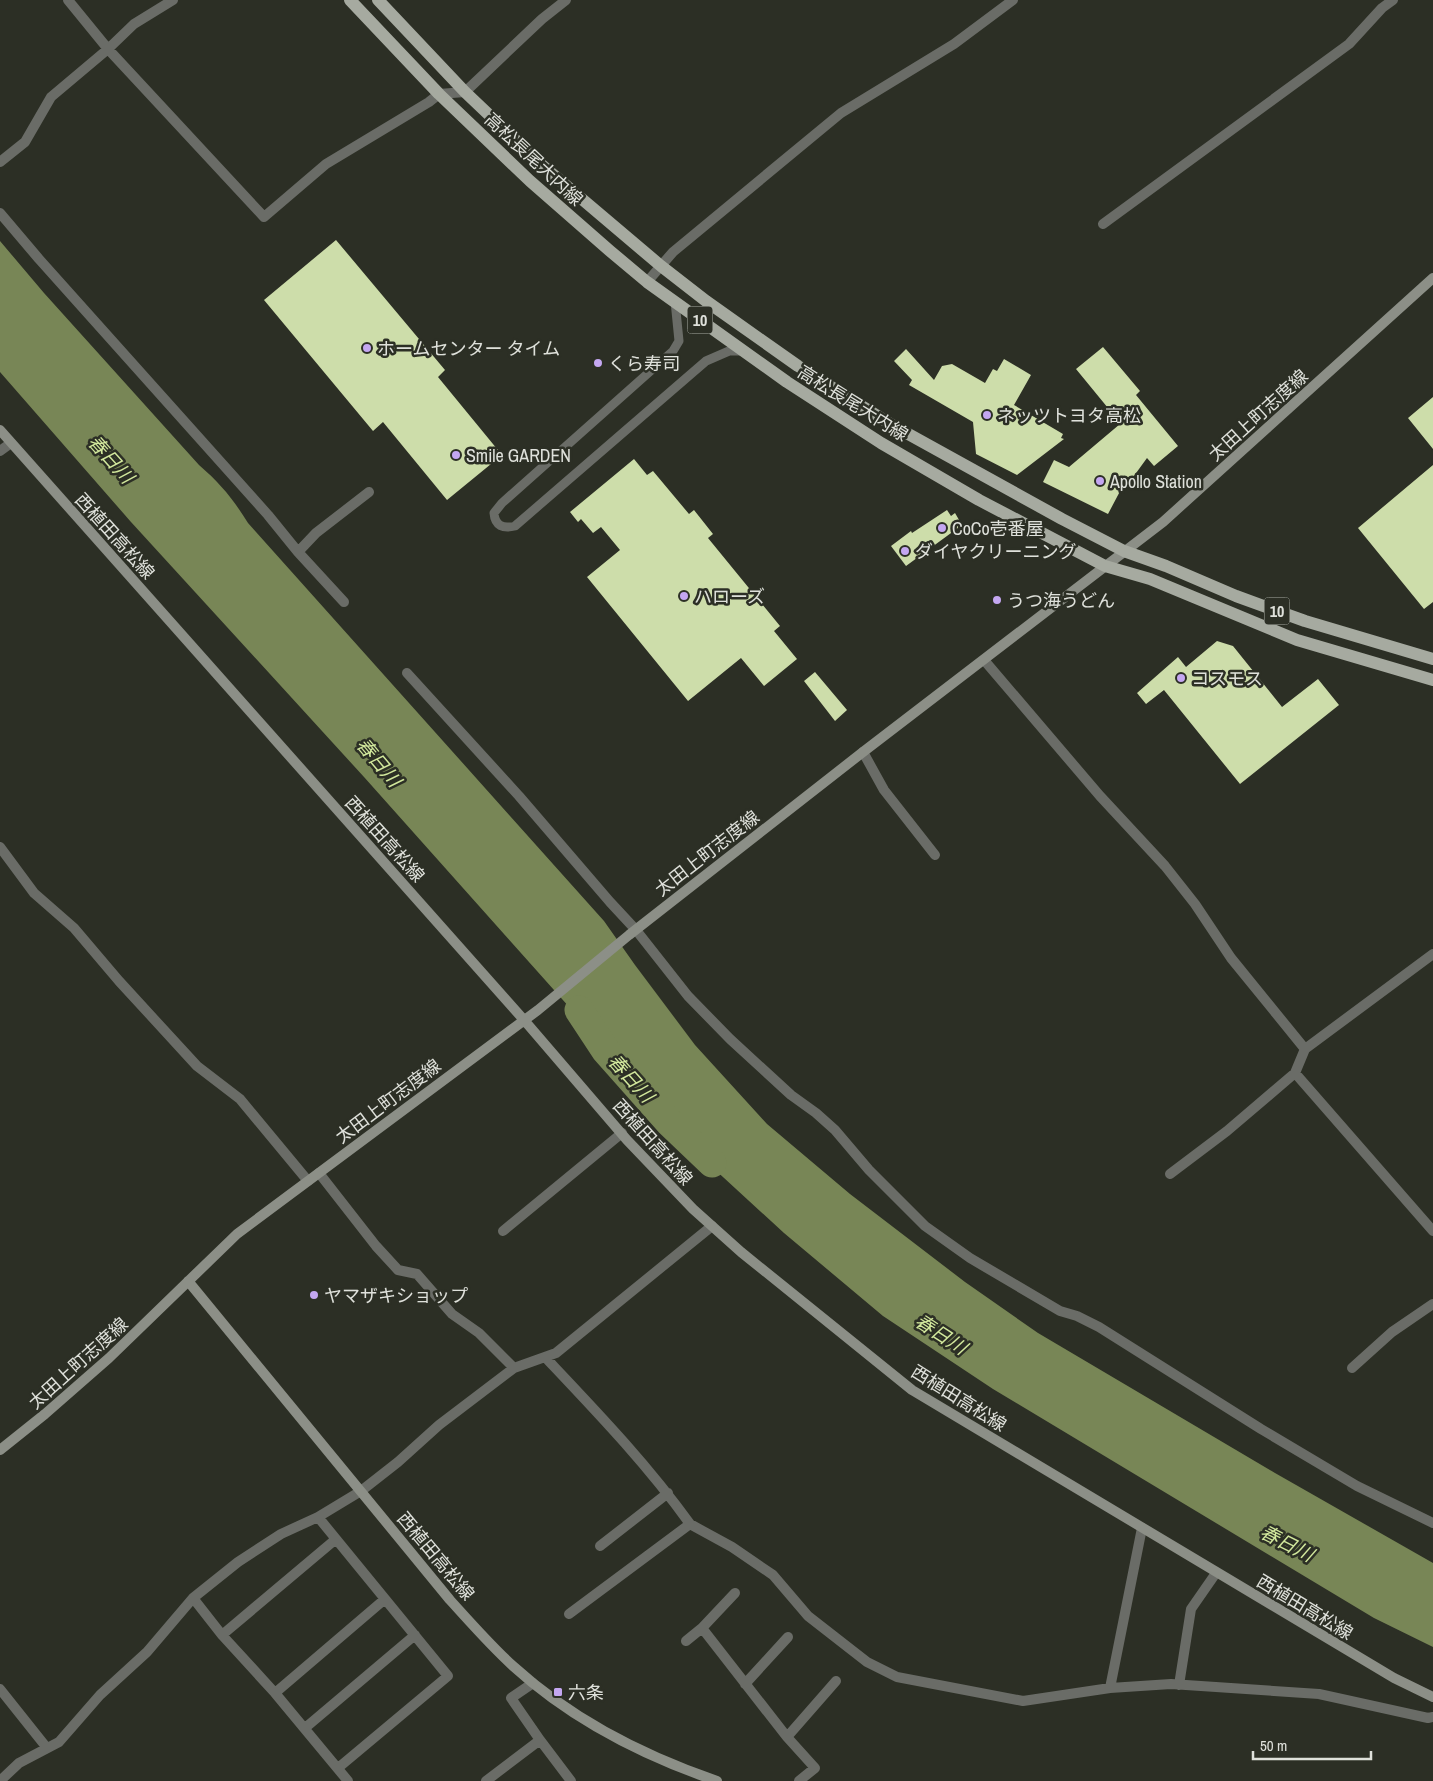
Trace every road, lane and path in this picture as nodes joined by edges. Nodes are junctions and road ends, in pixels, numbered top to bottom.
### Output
1 (68, 0) edge
2 (173, 0) edge
3 (350, 0) edge
4 (378, 0) edge
5 (566, 0) edge
6 (1013, 0) edge
7 (1393, 0) edge
8 (108, 49) junction
9 (465, 92) junction
10 (439, 94) junction
11 (0, 162) edge
12 (0, 213) edge
13 (1103, 224) dead end
14 (661, 266) junction
15 (1433, 278) edge
16 (647, 282) junction
17 (675, 301) junction
18 (743, 351) junction
19 (0, 430) edge
20 (11, 443) junction
21 (0, 451) edge
22 (369, 492) dead end
23 (1124, 551) junction
24 (298, 552) junction
25 (1105, 566) junction
26 (344, 602) dead end
27 (1433, 659) edge
28 (984, 660) junction
29 (407, 673) dead end
30 (1433, 680) edge
31 (863, 752) junction
32 (0, 846) edge
33 (935, 855) dead end
34 (632, 932) junction
35 (1433, 954) edge
36 (524, 1020) junction
37 (1305, 1049) junction
38 (1295, 1073) junction
39 (622, 1134) junction
40 (319, 1173) junction
41 (1170, 1174) dead end
42 (308, 1181) junction
43 (712, 1226) junction
44 (503, 1231) dead end
45 (1433, 1231) edge
46 (188, 1281) junction
47 (1433, 1304) edge
48 (545, 1357) junction
49 (514, 1368) junction
50 (1352, 1368) dead end
51 (0, 1450) edge
52 (361, 1491) junction
53 (668, 1493) junction
54 (318, 1517) junction
55 (1433, 1523) edge
56 (690, 1524) junction
57 (1142, 1528) junction
58 (336, 1539) junction
59 (600, 1546) dead end
60 (1216, 1573) junction
61 (735, 1593) dead end
62 (193, 1598) junction
63 (385, 1599) junction
64 (569, 1614) dead end
65 (702, 1628) junction
66 (222, 1635) junction
67 (414, 1635) junction
68 (788, 1637) dead end
69 (686, 1640) dead end
70 (836, 1681) dead end
71 (533, 1683) junction
72 (745, 1684) junction
73 (1179, 1685) junction
74 (1110, 1688) junction
75 (0, 1689) edge
76 (275, 1693) junction
77 (1433, 1697) edge
78 (1433, 1717) edge
79 (304, 1728) junction
80 (787, 1737) junction
81 (540, 1740) junction
82 (47, 1748) junction
83 (338, 1768) junction
84 (0, 1781) edge
85 (348, 1781) edge
86 (486, 1781) edge
87 (571, 1781) edge
88 (717, 1781) edge
89 (798, 1781) edge

1 - 8 street
2 - 8 street
3 - 10 main road, 高松長尾大内線 / 10
4 - 9 main road, 高松長尾大内線 / 10
5 - 9 street
6 - 14 street
7 - 13 street
8 - 10 street
8 - 11 street
9 - 10 street
9 - 14 main road, 高松長尾大内線 / 10
10 - 16 main road, 高松長尾大内線 / 10
12 - 24 street
14 - 16 street
14 - 23 main road, 高松長尾大内線 / 10
15 - 23 main road, 太田上町志度線
16 - 17 main road, 高松長尾大内線 / 10
17 - 18 main road, 高松長尾大内線 / 10
17 - 18 lane
18 - 25 main road, 高松長尾大内線 / 10
19 - 20 main road, 西植田高松線
20 - 21 street
20 - 36 main road, 西植田高松線
22 - 24 street
23 - 25 main road, 太田上町志度線
23 - 27 main road, 高松長尾大内線 / 10
24 - 26 street
25 - 28 main road, 太田上町志度線
25 - 30 main road, 高松長尾大内線 / 10
28 - 31 main road, 太田上町志度線
28 - 37 street
29 - 34 street
31 - 33 street
31 - 34 main road, 太田上町志度線
32 - 42 street
34 - 36 main road, 太田上町志度線
34 - 55 street
35 - 37 street
36 - 39 main road, 西植田高松線
36 - 40 main road, 太田上町志度線
37 - 38 street
38 - 41 street
38 - 45 street
39 - 43 main road, 西植田高松線
39 - 44 street
40 - 42 main road, 太田上町志度線
40 - 49 street
42 - 46 main road, 太田上町志度線
43 - 48 street
43 - 57 main road, 西植田高松線
46 - 51 main road, 太田上町志度線
46 - 52 main road, 西植田高松線
47 - 50 street
48 - 49 street
48 - 53 street
49 - 52 street
52 - 54 street
52 - 71 main road, 西植田高松線
53 - 56 street
53 - 59 street
54 - 58 street
54 - 62 street
56 - 64 street
56 - 74 street
57 - 60 main road, 西植田高松線
57 - 74 street
58 - 63 street
58 - 66 street
60 - 73 street
60 - 77 main road, 西植田高松線
61 - 65 street
62 - 66 street
62 - 82 street
63 - 67 street
63 - 76 street
65 - 69 street
65 - 72 street
66 - 76 street
67 - 79 street
67 - 83 street
68 - 72 street
70 - 80 street
71 - 81 street
71 - 88 main road, 西植田高松線
72 - 80 street
73 - 74 street
73 - 78 street
75 - 82 street
76 - 79 street
79 - 83 street
80 - 89 street
81 - 86 street
81 - 87 street
82 - 84 street
83 - 85 street

